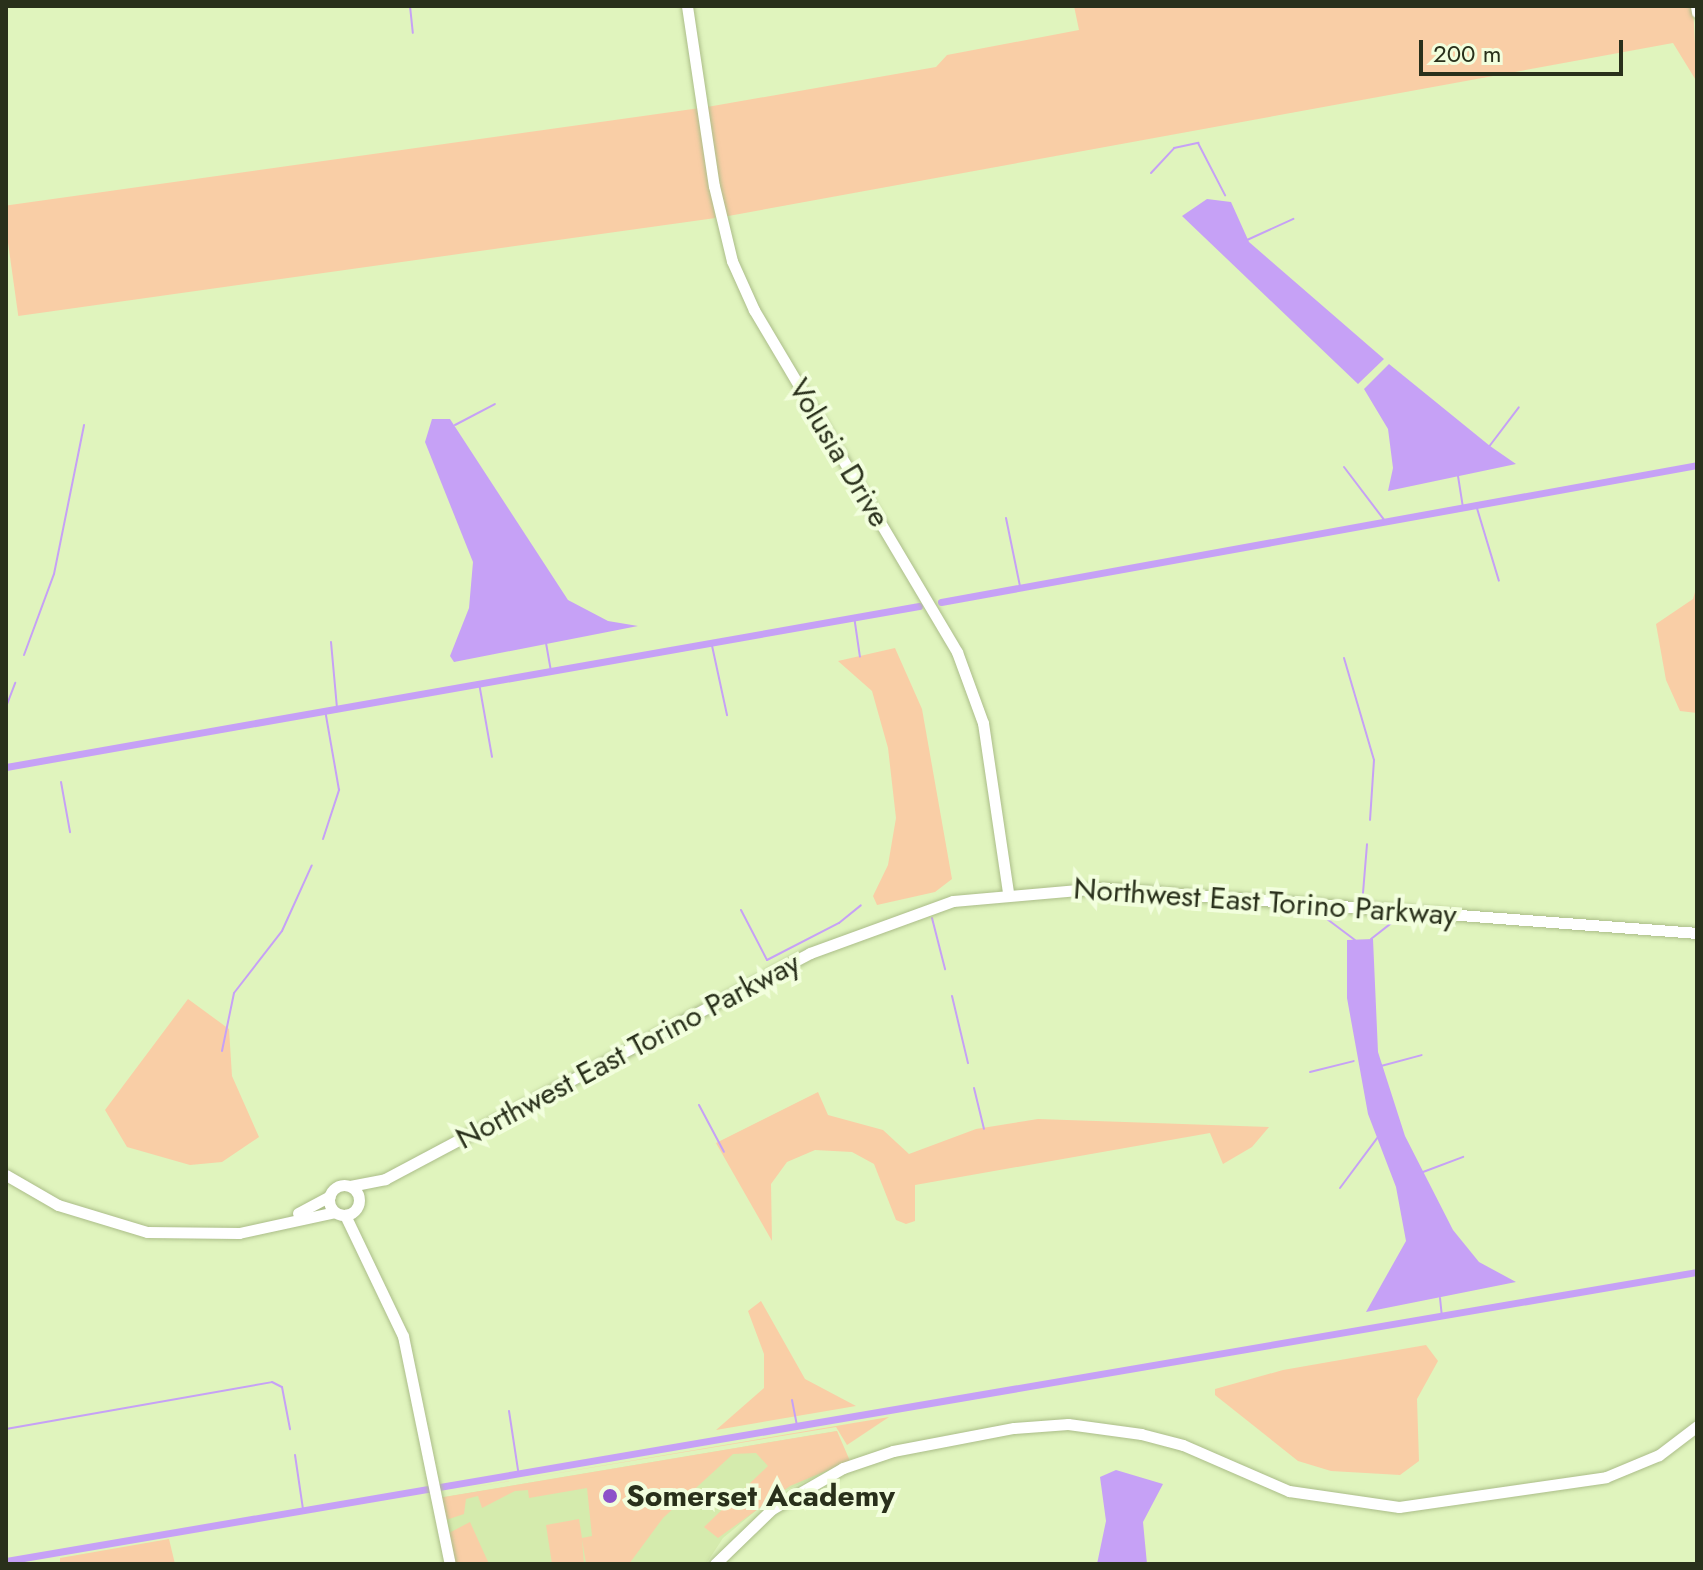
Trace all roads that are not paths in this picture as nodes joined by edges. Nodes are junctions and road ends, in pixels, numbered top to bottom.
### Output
1 (687, 6) edge
2 (1008, 893) junction
3 (1697, 933) edge
4 (415, 1164) junction
5 (6, 1175) edge
6 (350, 1186) junction
7 (330, 1196) junction
8 (358, 1203) junction
9 (340, 1213) junction
10 (269, 1227) junction
11 (376, 1274) junction
12 (1697, 1426) edge
13 (450, 1564) edge
14 (715, 1564) edge

1 - 2 street, Volusia Drive
2 - 3 street, Northwest East Torino Parkway
2 - 4 street, Northwest East Torino Parkway
4 - 6 street
4 - 8 street
5 - 10 street
6 - 7 street
6 - 8 street
7 - 9 street
7 - 10 street
8 - 9 street
8 - 11 street
9 - 10 street
9 - 11 street
11 - 13 street
12 - 14 street

